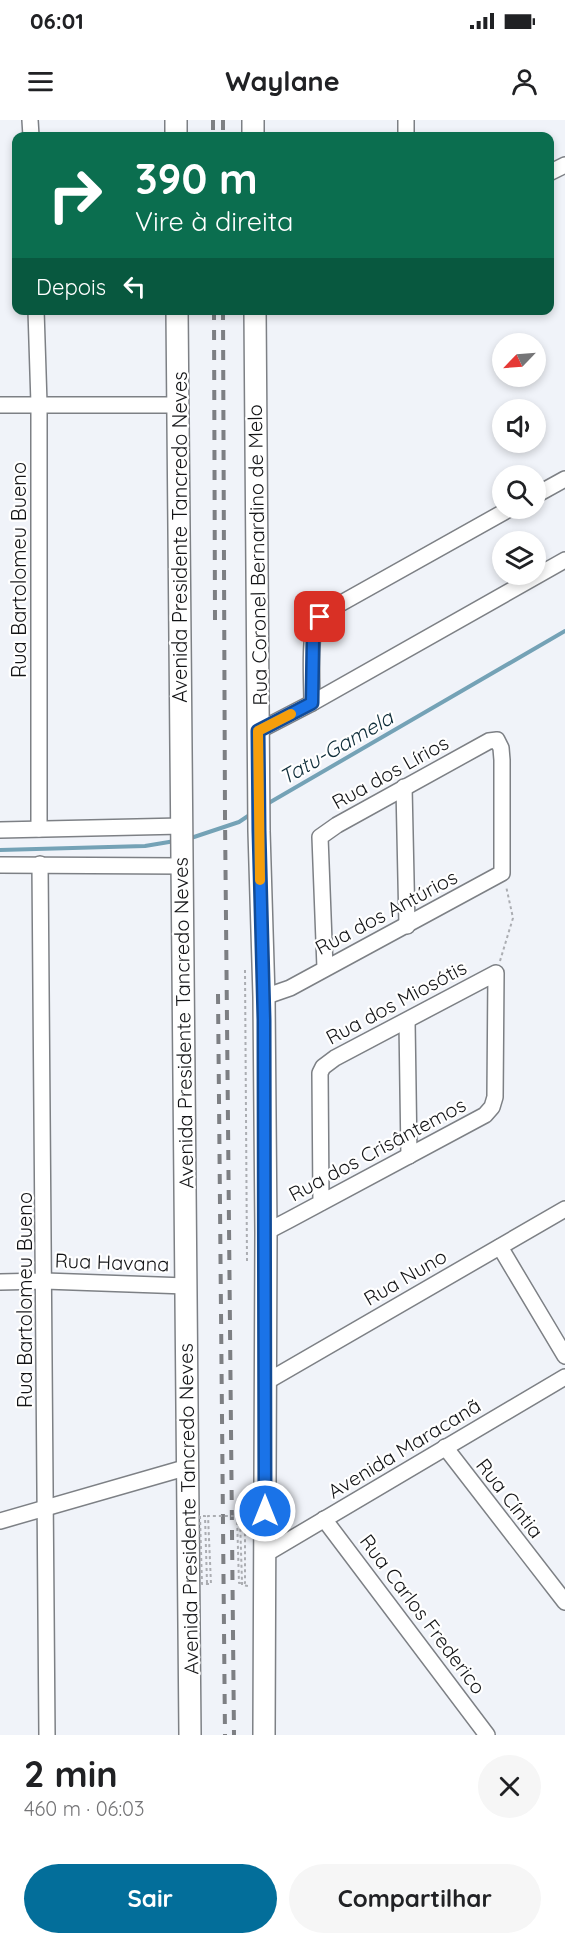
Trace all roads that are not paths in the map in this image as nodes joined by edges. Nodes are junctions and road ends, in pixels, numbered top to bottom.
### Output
1 (36, 315) edge
2 (177, 315) edge
3 (255, 315) edge
4 (39, 404) junction
5 (0, 405) edge
6 (178, 405) junction
7 (565, 479) edge
8 (546, 489) edge
9 (492, 519) edge
10 (565, 560) edge
11 (312, 703) junction
12 (258, 731) junction
13 (404, 787) junction
14 (182, 829) junction
15 (0, 830) edge
16 (39, 830) junction
17 (40, 864) junction
18 (182, 864) junction
19 (0, 865) edge
20 (502, 873) joint
21 (407, 926) junction
22 (325, 968) junction
23 (264, 997) junction
24 (407, 1021) junction
25 (484, 1115) joint
26 (409, 1156) junction
27 (321, 1203) junction
28 (565, 1209) edge
29 (266, 1232) junction
30 (500, 1247) junction
31 (45, 1281) junction
32 (0, 1282) edge
33 (186, 1286) junction
34 (565, 1356) edge
35 (565, 1377) edge
36 (266, 1382) junction
37 (445, 1448) junction
38 (188, 1467) junction
39 (46, 1509) junction
40 (324, 1519) junction
41 (0, 1521) edge
42 (264, 1555) junction
43 (565, 1602) edge
44 (47, 1735) edge
45 (190, 1735) edge
46 (264, 1735) edge
47 (487, 1735) edge

1 - 4 street, Rua Bartolomeu Bueno
2 - 6 main road, Avenida Presidente Tancredo Neves
3 - 12 main road, Rua Coronel Bernardino de Melo
4 - 5 street
4 - 6 street
4 - 16 street, Rua Bartolomeu Bueno
6 - 14 main road, Avenida Presidente Tancredo Neves
7 - 8 street
9 - 11 street
10 - 11 street
11 - 12 street
12 - 23 main road, Rua Coronel Bernardino de Melo
13 - 20 street, Rua dos Lírios
13 - 21 street
13 - 22 street, Rua dos Lírios
14 - 16 street
14 - 18 main road, Avenida Presidente Tancredo Neves
15 - 16 street
17 - 18 street
17 - 19 street
17 - 31 street, Rua Bartolomeu Bueno
18 - 33 main road, Avenida Presidente Tancredo Neves
20 - 21 street, Rua dos Antúrios
21 - 22 street, Rua dos Antúrios
22 - 23 street, Rua dos Antúrios
23 - 29 main road, Rua Coronel Bernardino de Melo
24 - 25 street, Rua dos Miosótis
24 - 26 street
24 - 27 street, Rua dos Miosótis
25 - 26 street, Rua dos Crisântemos
26 - 27 street, Rua dos Crisântemos
27 - 29 street, Rua dos Crisântemos
28 - 30 street, Rua Nuno
29 - 36 main road, Rua Coronel Bernardino de Melo
30 - 34 street
30 - 36 street, Rua Nuno
31 - 32 street, Rua Havana
31 - 33 street, Rua Havana
31 - 39 street, Rua Bartolomeu Bueno
33 - 38 main road, Avenida Presidente Tancredo Neves
35 - 37 street, Avenida Maracanã
36 - 42 main road, Rua Coronel Bernardino de Melo
37 - 40 street, Avenida Maracanã
37 - 43 street, Rua Cíntia
38 - 39 street
38 - 45 main road, Avenida Presidente Tancredo Neves
39 - 41 street
39 - 44 street, Rua Bartolomeu Bueno
40 - 42 street, Avenida Maracanã
40 - 47 street, Rua Carlos Frederico
42 - 46 main road, Rua Coronel Bernardino de Melo

